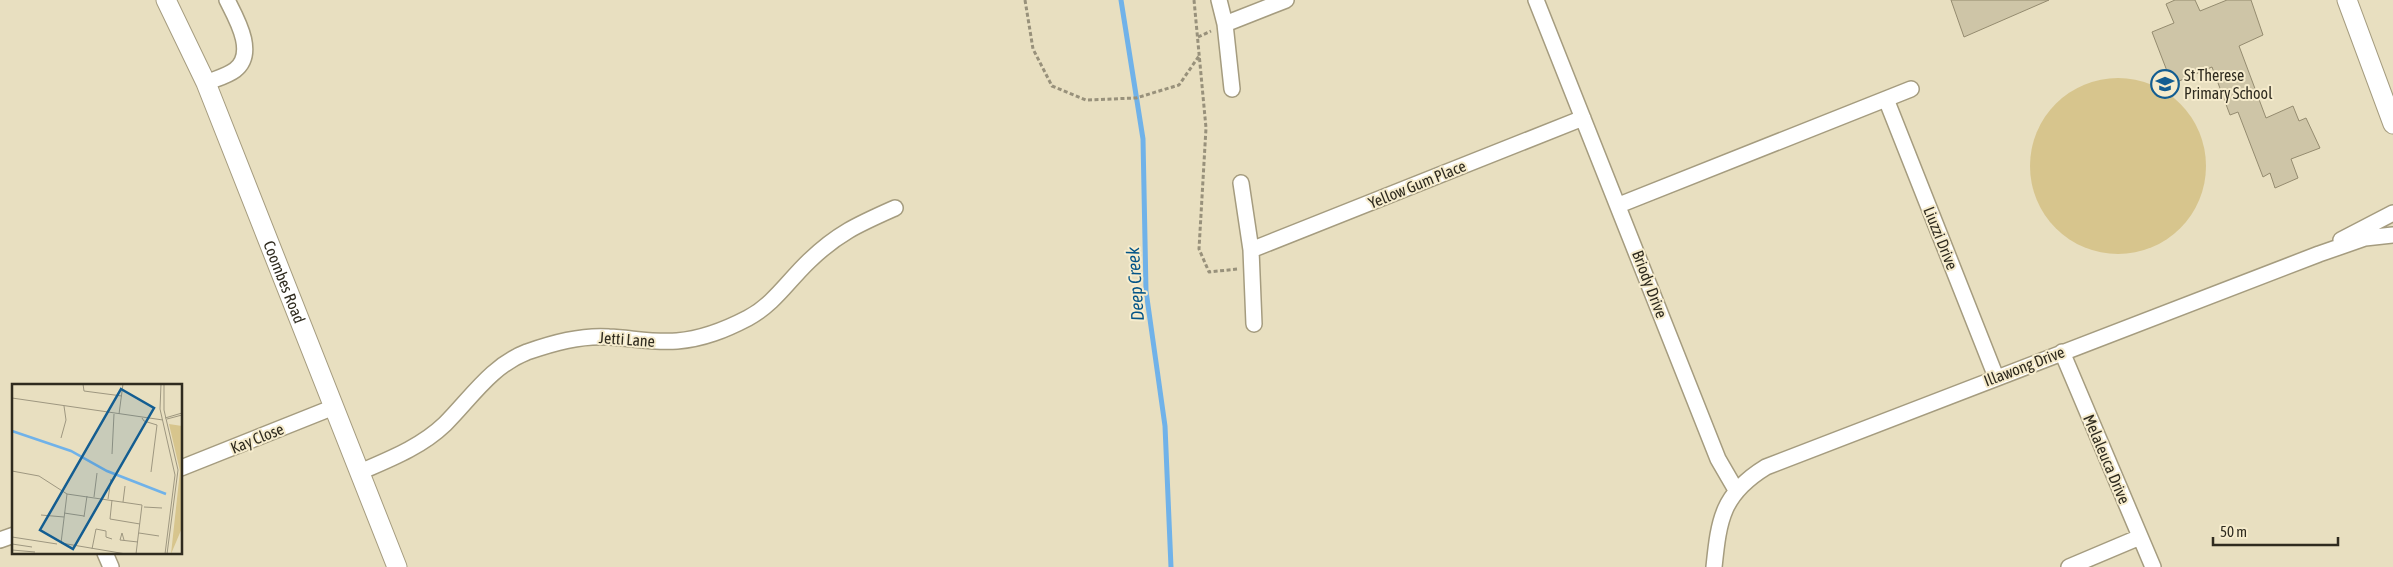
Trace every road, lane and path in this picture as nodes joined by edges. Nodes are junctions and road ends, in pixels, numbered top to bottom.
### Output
1 (166, 0) edge
2 (227, 0) edge
3 (1025, 0) edge
4 (1194, 0) edge
5 (1219, 0) edge
6 (1286, 0) edge
7 (1536, 0) edge
8 (2347, 0) edge
9 (1225, 24) junction
10 (1199, 56) junction
11 (2372, 65) junction
12 (206, 83) junction
13 (1232, 89) dead end
14 (1911, 89) dead end
15 (1886, 99) junction
16 (2393, 108) edge
17 (1583, 118) junction
18 (2393, 124) edge
19 (1241, 183) dead end
20 (1619, 205) junction
21 (895, 208) dead end
22 (2393, 213) edge
23 (2393, 235) edge
24 (1252, 250) junction
25 (2319, 254) junction
26 (1252, 267) junction
27 (1254, 324) dead end
28 (2062, 352) junction
29 (1996, 377) junction
30 (334, 407) junction
31 (182, 468) edge
32 (360, 472) junction
33 (1736, 490) junction
34 (12, 536) edge
35 (2140, 537) junction
36 (0, 540) edge
37 (105, 554) edge
38 (111, 567) edge
39 (397, 567) edge
40 (1714, 567) edge
41 (2069, 567) edge
42 (2153, 567) edge

1 - 12 street, Coombes Road
2 - 12 street
3 - 10 path
4 - 10 path
5 - 9 street
6 - 9 street
7 - 17 street, Briody Drive
8 - 11 street
9 - 13 street
10 - 26 path
11 - 16 street
11 - 18 street
12 - 30 street, Coombes Road
14 - 15 street
15 - 20 street
15 - 29 street, Liuzzi Drive
17 - 20 street, Briody Drive
17 - 24 street, Yellow Gum Place
19 - 24 street
20 - 33 street, Briody Drive
21 - 32 street, Jetti Lane
22 - 25 street, Illawong Drive
23 - 25 street, Illawong Drive
24 - 26 street
25 - 28 street, Illawong Drive
26 - 27 street
28 - 29 street, Illawong Drive
28 - 35 street, Melaleuca Drive
29 - 33 street, Illawong Drive
30 - 31 street, Kay Close
30 - 32 street, Coombes Road
32 - 39 street, Coombes Road
33 - 40 street
34 - 36 street
35 - 41 street
35 - 42 street, Melaleuca Drive
37 - 38 street

